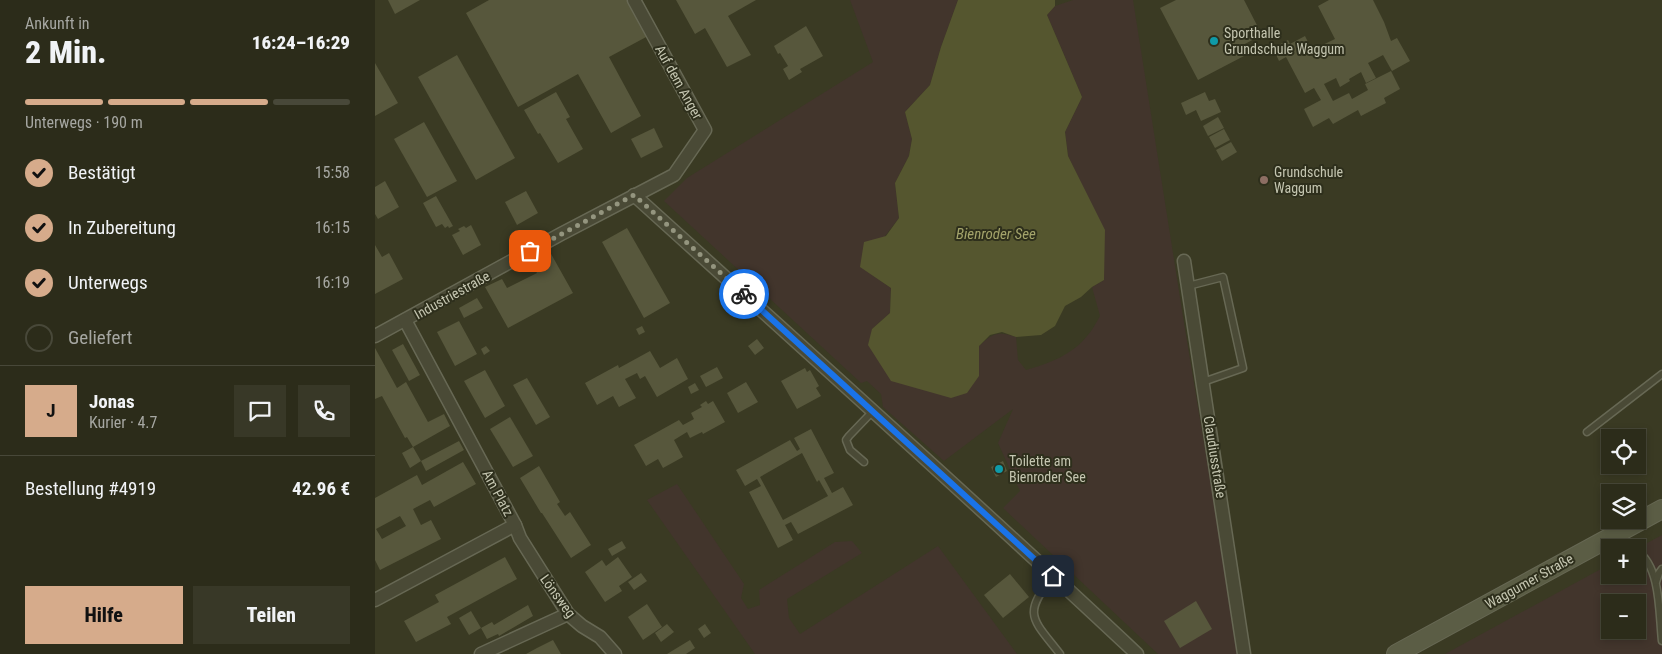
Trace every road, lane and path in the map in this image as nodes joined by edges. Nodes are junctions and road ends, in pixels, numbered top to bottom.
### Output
1 (635, 0) edge
2 (634, 195) junction
3 (1184, 261) dead end
4 (1188, 286) junction
5 (405, 320) junction
6 (375, 336) edge
7 (1662, 374) edge
8 (1203, 382) junction
9 (873, 411) junction
10 (1587, 432) dead end
11 (864, 462) dead end
12 (1662, 508) edge
13 (515, 525) junction
14 (1606, 539) edge
15 (1601, 542) edge
16 (1646, 558) edge
17 (1662, 570) edge
18 (1053, 576) junction
19 (1656, 583) junction
20 (375, 600) edge
21 (568, 614) junction
22 (1662, 641) edge
23 (481, 654) edge
24 (615, 654) edge
25 (1059, 654) edge
26 (1137, 654) edge
27 (1245, 654) edge
28 (1396, 654) edge

1 - 2 street, Auf dem Anger
2 - 5 street, Industriestraße
2 - 9 street
3 - 4 street, Claudiusstraße
4 - 8 street, Claudiusstraße
4 - 8 lane
5 - 6 street, Industriestraße
5 - 13 street, Am Platz
7 - 10 lane
8 - 27 street, Claudiusstraße
9 - 11 lane
9 - 18 street
12 - 14 street, Waggumer Straße
13 - 20 street, Am Platz
13 - 21 street, Lönsweg
15 - 28 street, Waggumer Straße
16 - 19 lane
17 - 19 lane
18 - 25 lane
18 - 26 street
19 - 22 lane
21 - 23 street
21 - 24 street, Lönsweg

